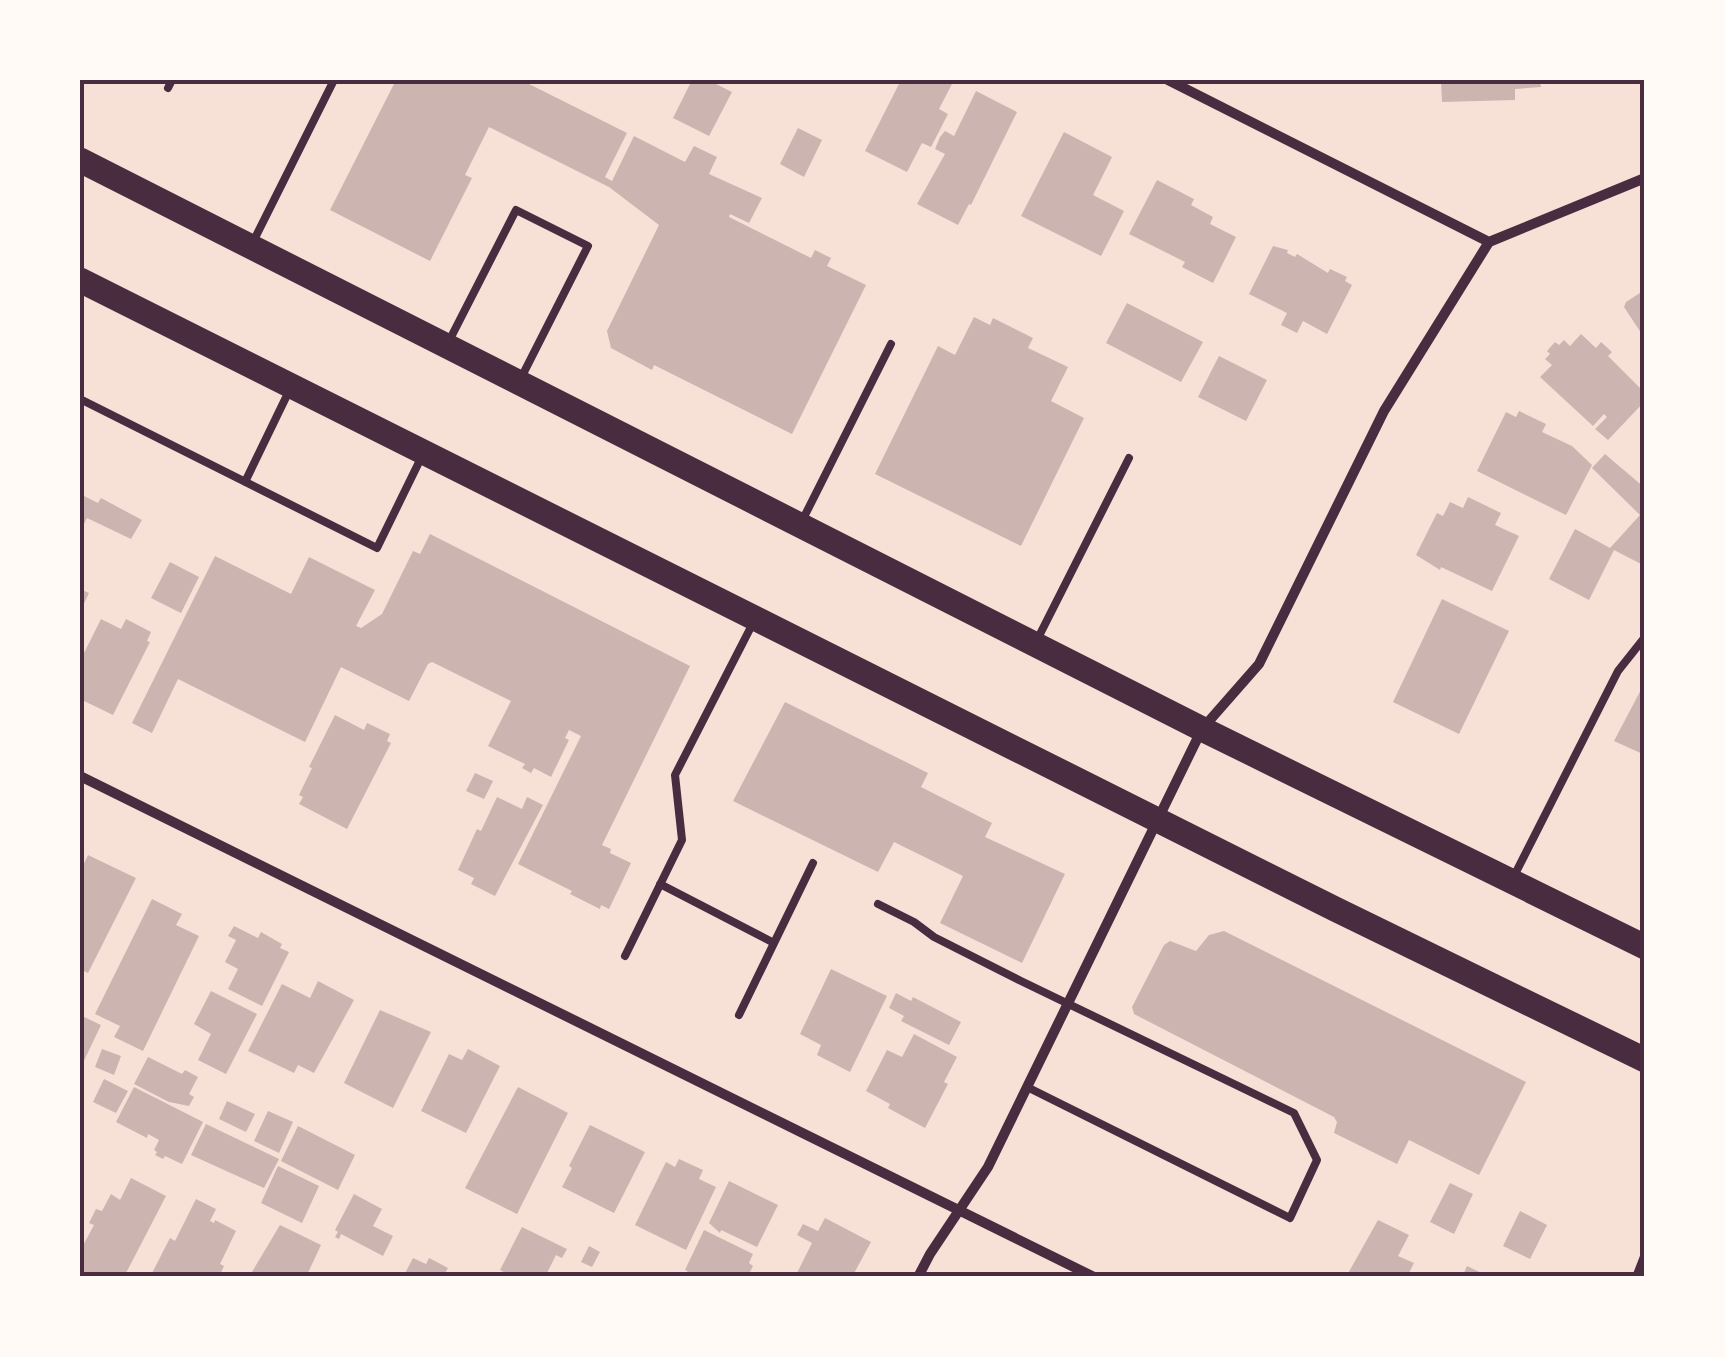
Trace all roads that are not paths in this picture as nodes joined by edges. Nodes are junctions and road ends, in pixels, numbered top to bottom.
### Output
1 (334, 80) edge
2 (1168, 80) edge
3 (80, 160) edge
4 (1645, 178) edge
5 (1489, 242) junction
6 (250, 248) junction
7 (83, 288) edge
8 (891, 344) dead end
9 (446, 348) junction
10 (518, 384) junction
11 (292, 385) junction
12 (80, 399) edge
13 (424, 453) junction
14 (1128, 458) dead end
15 (245, 482) junction
16 (800, 525) junction
17 (755, 618) junction
18 (1645, 637) edge
19 (1035, 644) junction
20 (1202, 730) junction
21 (80, 776) edge
22 (1158, 820) junction
23 (813, 864) dead end
24 (1510, 882) junction
25 (660, 884) junction
26 (878, 904) dead end
27 (774, 943) junction
28 (1645, 947) edge
29 (625, 956) dead end
30 (1069, 1002) junction
31 (739, 1015) dead end
32 (1645, 1060) edge
33 (1026, 1087) junction
34 (959, 1209) junction
35 (1645, 1254) edge
36 (918, 1277) edge
37 (1094, 1277) edge
38 (1636, 1277) edge

1 - 6 lane
2 - 5 street
3 - 6 main road
4 - 5 street
5 - 20 street
6 - 9 main road
7 - 11 main road
8 - 16 lane
9 - 10 main road
9 - 10 lane
10 - 16 main road
11 - 13 main road
11 - 15 lane
12 - 15 lane
13 - 15 lane
13 - 17 main road
14 - 19 lane
16 - 19 main road
17 - 22 main road
17 - 25 lane
18 - 24 lane
19 - 20 main road
20 - 22 street
20 - 24 main road
21 - 34 street
22 - 30 street
22 - 32 main road
23 - 27 lane
24 - 28 main road
25 - 27 lane
25 - 29 lane
26 - 30 lane
27 - 31 lane
30 - 33 street
30 - 33 lane
33 - 34 street
34 - 36 street
34 - 37 street
35 - 38 lane

